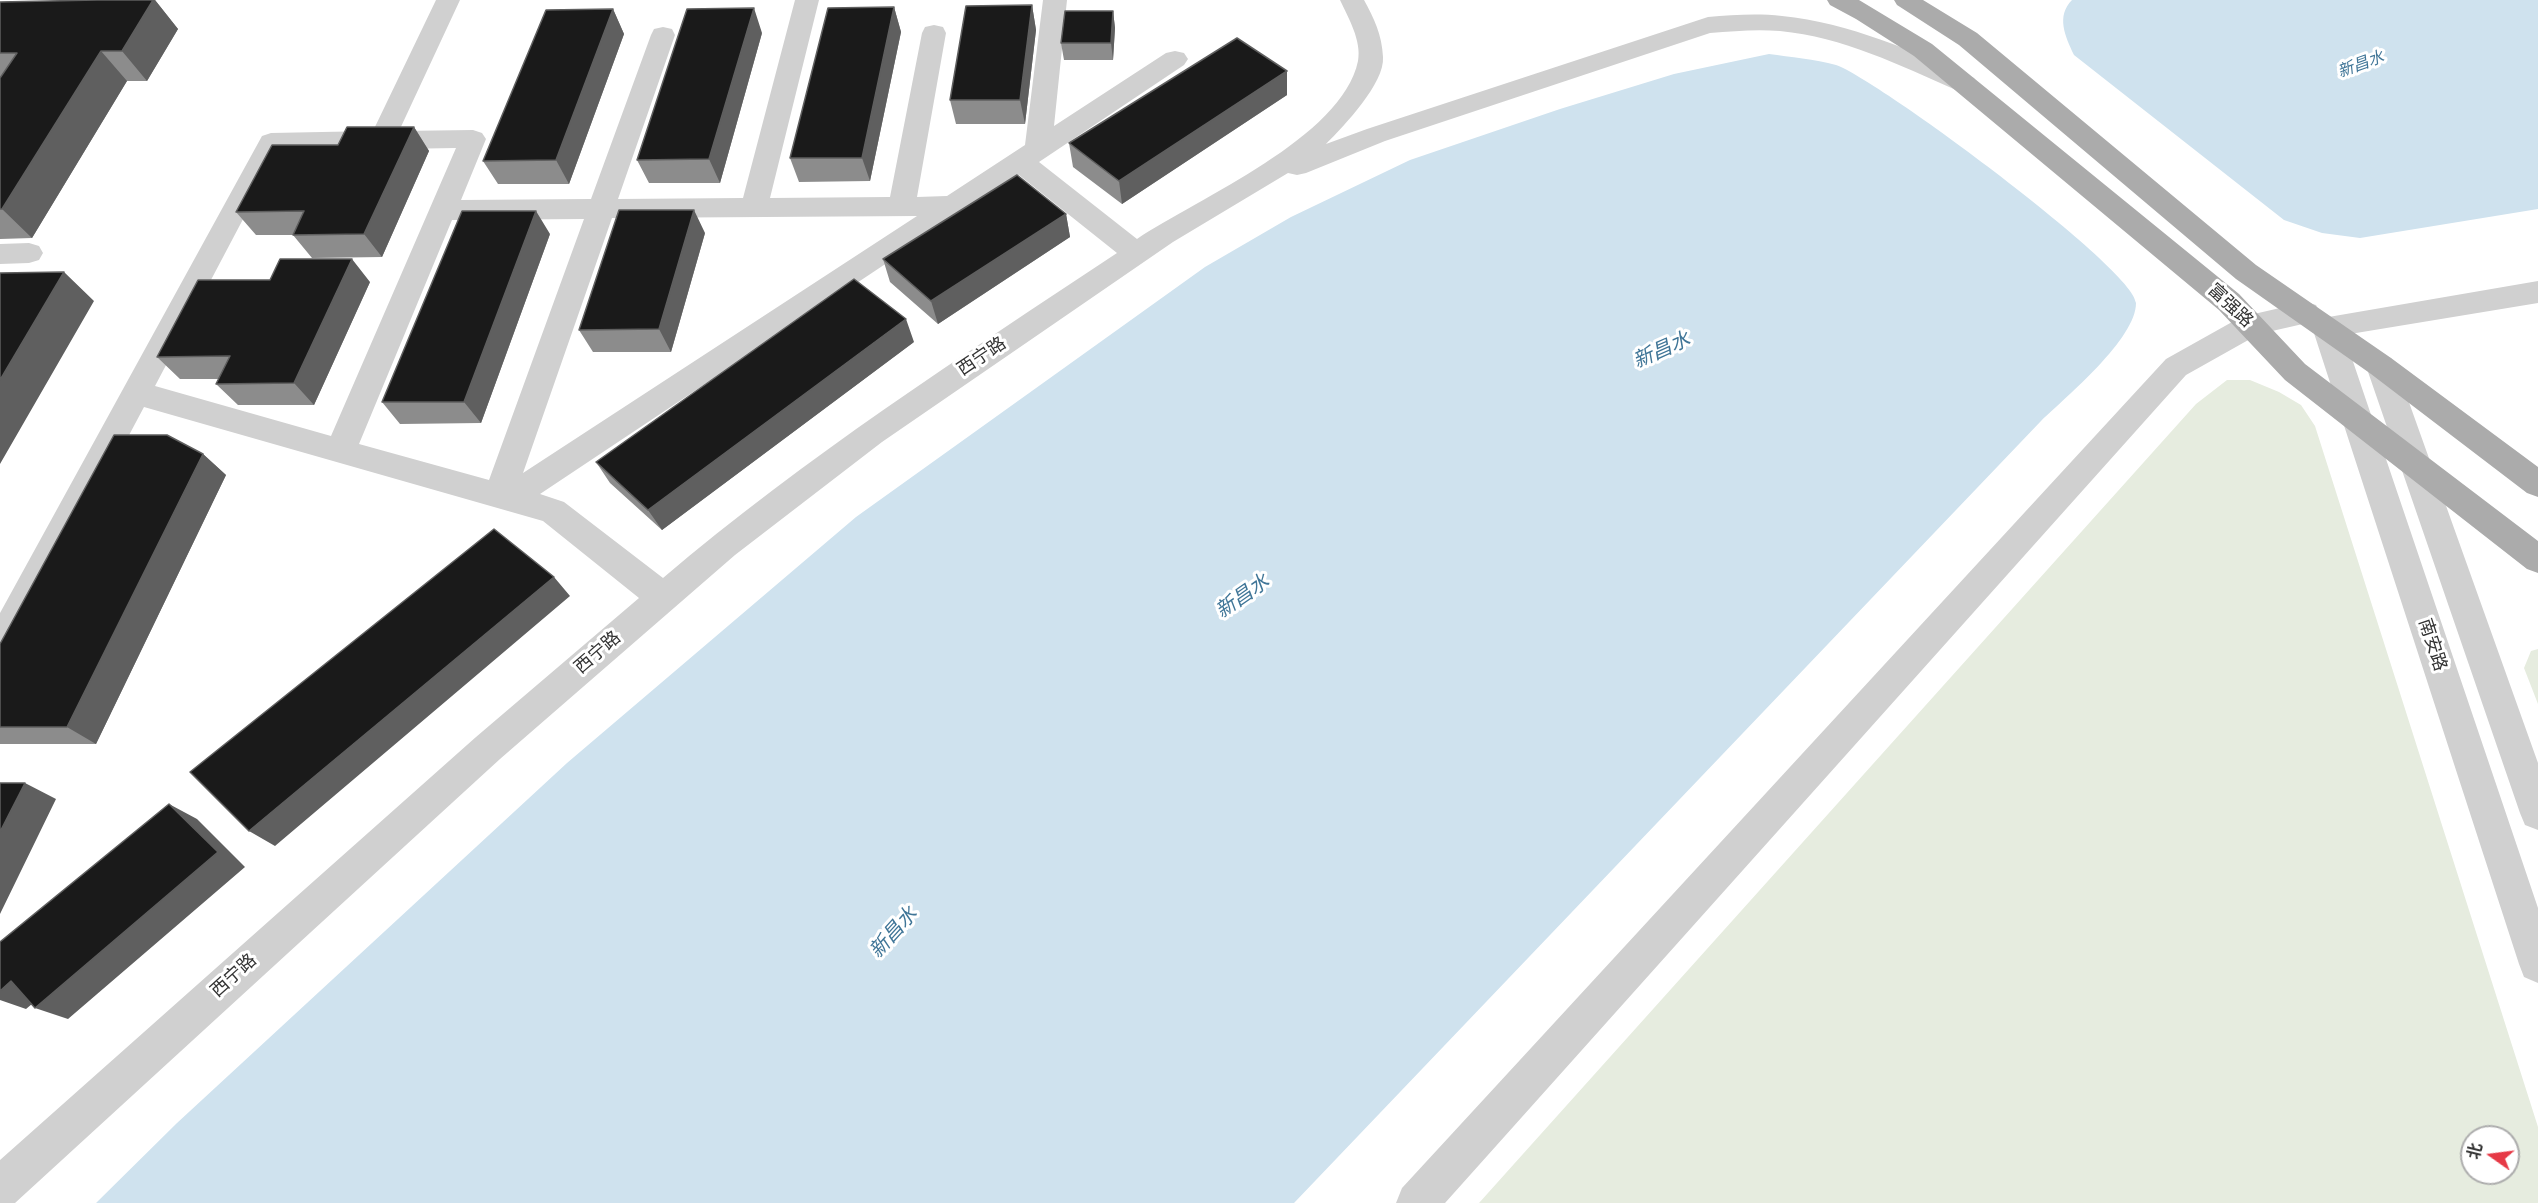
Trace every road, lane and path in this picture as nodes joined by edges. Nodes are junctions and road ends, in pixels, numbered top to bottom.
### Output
1 (448, 0) edge
2 (807, 0) edge
3 (1055, 0) edge
4 (1352, 0) edge
5 (1839, 0) edge
6 (1906, 0) edge
7 (934, 33) dead end
8 (663, 35) dead end
9 (1175, 60) dead end
10 (1965, 84) junction
11 (382, 140) junction
12 (1029, 156) junction
13 (1248, 186) junction
14 (902, 206) junction
15 (952, 206) junction
16 (754, 207) junction
17 (601, 208) junction
18 (443, 210) junction
19 (1136, 253) junction
20 (0, 254) edge
21 (29, 254) dead end
22 (2538, 292) edge
23 (2316, 320) junction
24 (2251, 325) junction
25 (2381, 366) junction
26 (136, 393) junction
27 (2357, 419) junction
28 (340, 452) junction
29 (2415, 464) junction
30 (2538, 484) edge
31 (504, 498) junction
32 (2538, 559) edge
33 (663, 597) junction
34 (0, 645) edge
35 (2538, 813) edge
36 (2538, 964) edge
37 (0, 1188) edge
38 (1417, 1203) edge

1 - 11 street
2 - 16 street
3 - 12 street
4 - 13 street
5 - 10 main road, 富强路
6 - 23 main road, 富强路
7 - 14 street
8 - 17 street
9 - 12 street
10 - 13 street
10 - 24 main road, 富强路
11 - 18 street
11 - 26 street
12 - 15 street
12 - 19 street
13 - 19 street, 西宁路
14 - 15 street
14 - 16 street
15 - 31 street
16 - 17 street
17 - 18 street
17 - 31 street
18 - 28 street
19 - 33 street, 西宁路
20 - 21 street
22 - 23 street
23 - 24 street
23 - 25 main road, 富强路
23 - 27 street, 南安路
24 - 27 main road, 富强路
24 - 38 street
25 - 29 street
25 - 30 main road, 富强路
26 - 28 street
26 - 34 street
27 - 29 main road, 富强路
27 - 36 street, 南安路
28 - 31 street
29 - 32 main road, 富强路
29 - 35 street
31 - 33 street
33 - 37 street, 西宁路

